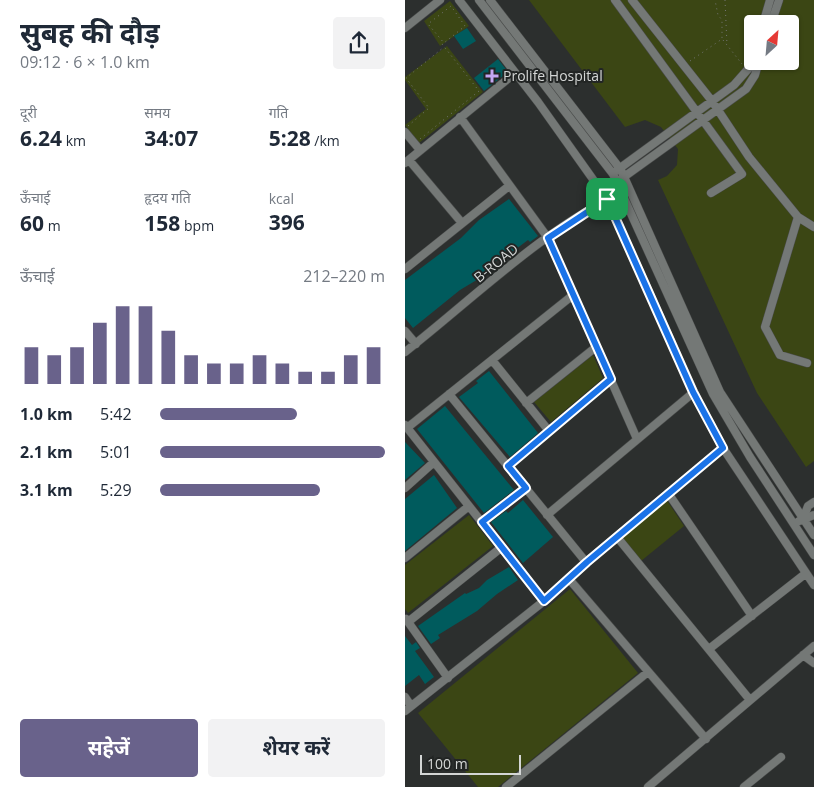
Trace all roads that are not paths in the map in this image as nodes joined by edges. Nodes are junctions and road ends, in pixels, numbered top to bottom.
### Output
1 (439, 0) edge
2 (459, 0) edge
3 (479, 0) edge
4 (491, 0) edge
5 (615, 0) edge
6 (632, 0) edge
7 (770, 0) edge
8 (779, 0) edge
9 (766, 15) edge
10 (774, 15) edge
11 (405, 28) edge
12 (747, 70) edge
13 (756, 70) edge
14 (515, 73) junction
15 (712, 101) junction
16 (718, 109) junction
17 (698, 112) junction
18 (460, 117) junction
19 (703, 120) junction
20 (406, 129) edge
21 (420, 150) junction
22 (407, 161) edge
23 (620, 169) junction
24 (613, 174) junction
25 (624, 177) junction
26 (616, 182) junction
27 (509, 186) junction
28 (629, 189) junction
29 (621, 193) junction
30 (711, 193) dead end
31 (607, 199) junction
32 (797, 217) junction
33 (461, 223) junction
34 (814, 227) edge
35 (548, 238) junction
36 (405, 269) edge
37 (573, 295) junction
38 (405, 331) edge
39 (416, 344) junction
40 (596, 347) junction
41 (405, 352) edge
42 (492, 360) junction
43 (807, 364) dead end
44 (611, 379) junction
45 (693, 392) junction
46 (449, 394) junction
47 (526, 403) junction
48 (406, 427) edge
49 (549, 431) junction
50 (637, 439) junction
51 (723, 448) junction
52 (434, 462) junction
53 (508, 466) junction
54 (405, 488) edge
55 (526, 488) junction
56 (668, 493) junction
57 (814, 502) edge
58 (469, 506) junction
59 (547, 515) junction
60 (814, 515) edge
61 (803, 519) junction
62 (482, 522) junction
63 (793, 524) junction
64 (814, 535) edge
65 (617, 537) junction
66 (502, 547) junction
67 (814, 555) edge
68 (405, 558) edge
69 (587, 562) junction
70 (805, 574) junction
71 (569, 578) junction
72 (814, 584) edge
73 (544, 601) junction
74 (752, 616) junction
75 (406, 620) edge
76 (814, 646) edge
77 (709, 649) junction
78 (803, 655) junction
79 (814, 663) edge
80 (648, 672) junction
81 (449, 678) junction
82 (405, 697) edge
83 (750, 700) junction
84 (408, 708) edge
85 (706, 739) junction
86 (781, 757) dead end
87 (506, 787) edge
88 (649, 787) edge
89 (744, 787) edge

1 - 11 street
2 - 14 street
3 - 24 street
4 - 23 street
5 - 17 street
6 - 15 street
7 - 9 street
8 - 10 street
12 - 15 street
13 - 16 street
14 - 18 street
14 - 31 street
15 - 16 street
15 - 17 street
16 - 19 street
16 - 32 street
17 - 19 street
17 - 23 street
18 - 21 street
18 - 27 street
19 - 25 street
19 - 30 street
20 - 21 street
21 - 22 street
22 - 33 street
23 - 24 street
23 - 25 street
24 - 26 street
25 - 26 street
25 - 28 street
26 - 29 street
27 - 33 street
27 - 35 street
28 - 29 street, B-ROAD
28 - 61 street
29 - 31 street, B-ROAD
29 - 63 street
31 - 35 street, B-ROAD
31 - 45 street
32 - 34 street
32 - 43 street
33 - 36 street
35 - 37 street
35 - 39 street, B-ROAD
37 - 40 street
37 - 42 street
38 - 39 street
39 - 41 street, B-ROAD
40 - 44 street
40 - 47 street
42 - 46 street
42 - 47 street
44 - 49 street
44 - 50 street
45 - 50 street
45 - 51 street
46 - 48 street
46 - 53 street
47 - 49 street
48 - 52 street
49 - 53 street
50 - 59 street
51 - 56 street
51 - 70 street
52 - 54 street
52 - 58 street
53 - 55 street
55 - 59 street
55 - 62 street
56 - 65 street
56 - 74 street
57 - 61 street
58 - 62 street
58 - 68 street
59 - 69 street
60 - 61 street
61 - 63 street
61 - 64 street
62 - 66 street
63 - 67 street
65 - 69 street
65 - 77 street
66 - 73 street
66 - 75 street
69 - 71 street
70 - 72 street
70 - 74 street
71 - 73 street
71 - 80 street
73 - 81 street
74 - 77 street
75 - 81 street
76 - 78 street
77 - 83 street
78 - 79 street
78 - 83 street
80 - 85 street
80 - 87 street
81 - 84 street
82 - 84 street
83 - 85 street
85 - 88 street
86 - 89 street

